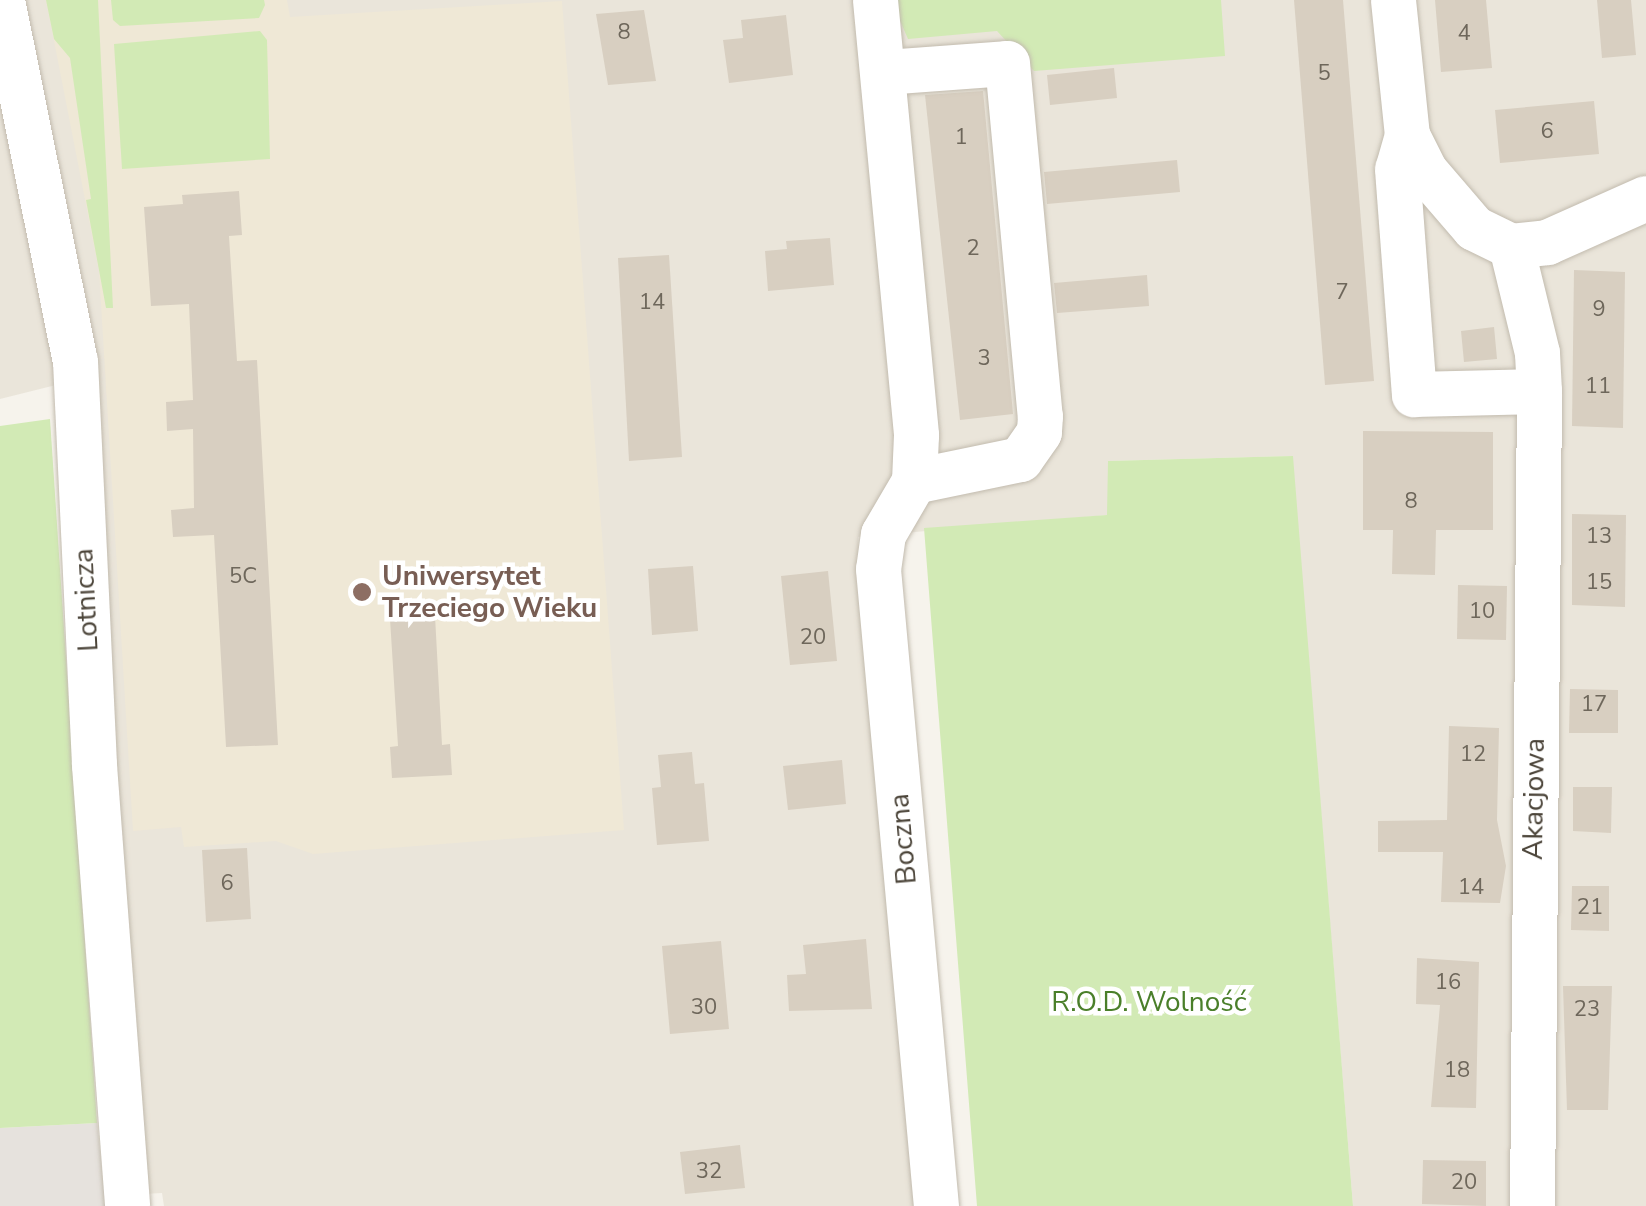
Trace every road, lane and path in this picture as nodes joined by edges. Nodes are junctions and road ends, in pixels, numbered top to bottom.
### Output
1 (2, 0) edge
2 (876, 0) edge
3 (1393, 0) edge
4 (886, 72) junction
5 (1407, 134) junction
6 (1646, 198) edge
7 (1511, 246) junction
8 (1539, 391) junction
9 (914, 481) junction
10 (128, 1206) edge
11 (936, 1206) edge
12 (1532, 1206) edge

1 - 10 street, Lotnicza
2 - 4 street
3 - 5 street
4 - 9 street
4 - 9 street
5 - 7 street
5 - 8 street
6 - 7 street
7 - 8 street, Akacjowa
8 - 12 street, Akacjowa
9 - 11 street, Boczna

